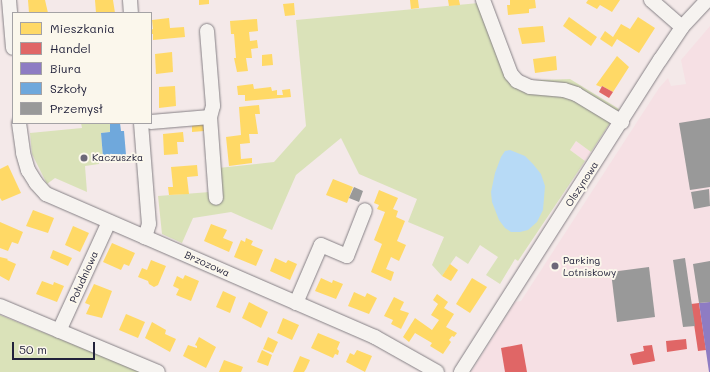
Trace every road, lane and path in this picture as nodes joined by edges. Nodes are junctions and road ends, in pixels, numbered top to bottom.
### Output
1 (9, 0) edge
2 (130, 0) edge
3 (483, 0) edge
4 (651, 0) edge
5 (707, 0) edge
6 (131, 12) edge
7 (682, 28) junction
8 (207, 31) dead end
9 (12, 36) edge
10 (210, 117) junction
11 (152, 122) edge
12 (622, 122) junction
13 (19, 124) edge
14 (140, 124) edge
15 (216, 198) dead end
16 (365, 210) dead end
17 (109, 222) junction
18 (145, 237) junction
19 (296, 303) junction
20 (0, 306) edge
21 (59, 331) junction
22 (158, 372) edge
23 (437, 372) edge
24 (461, 372) edge

1 - 9 street
2 - 6 street
3 - 12 street
4 - 7 street
5 - 7 street, Olszynowa
7 - 12 street, Olszynowa
8 - 10 street
10 - 11 street
10 - 15 street
12 - 24 street, Olszynowa
13 - 17 street, Brzozowa
14 - 18 street
16 - 19 street
17 - 18 street, Brzozowa
17 - 21 street, Południowa
18 - 19 street, Brzozowa
19 - 23 street, Brzozowa
20 - 21 street
21 - 22 street

